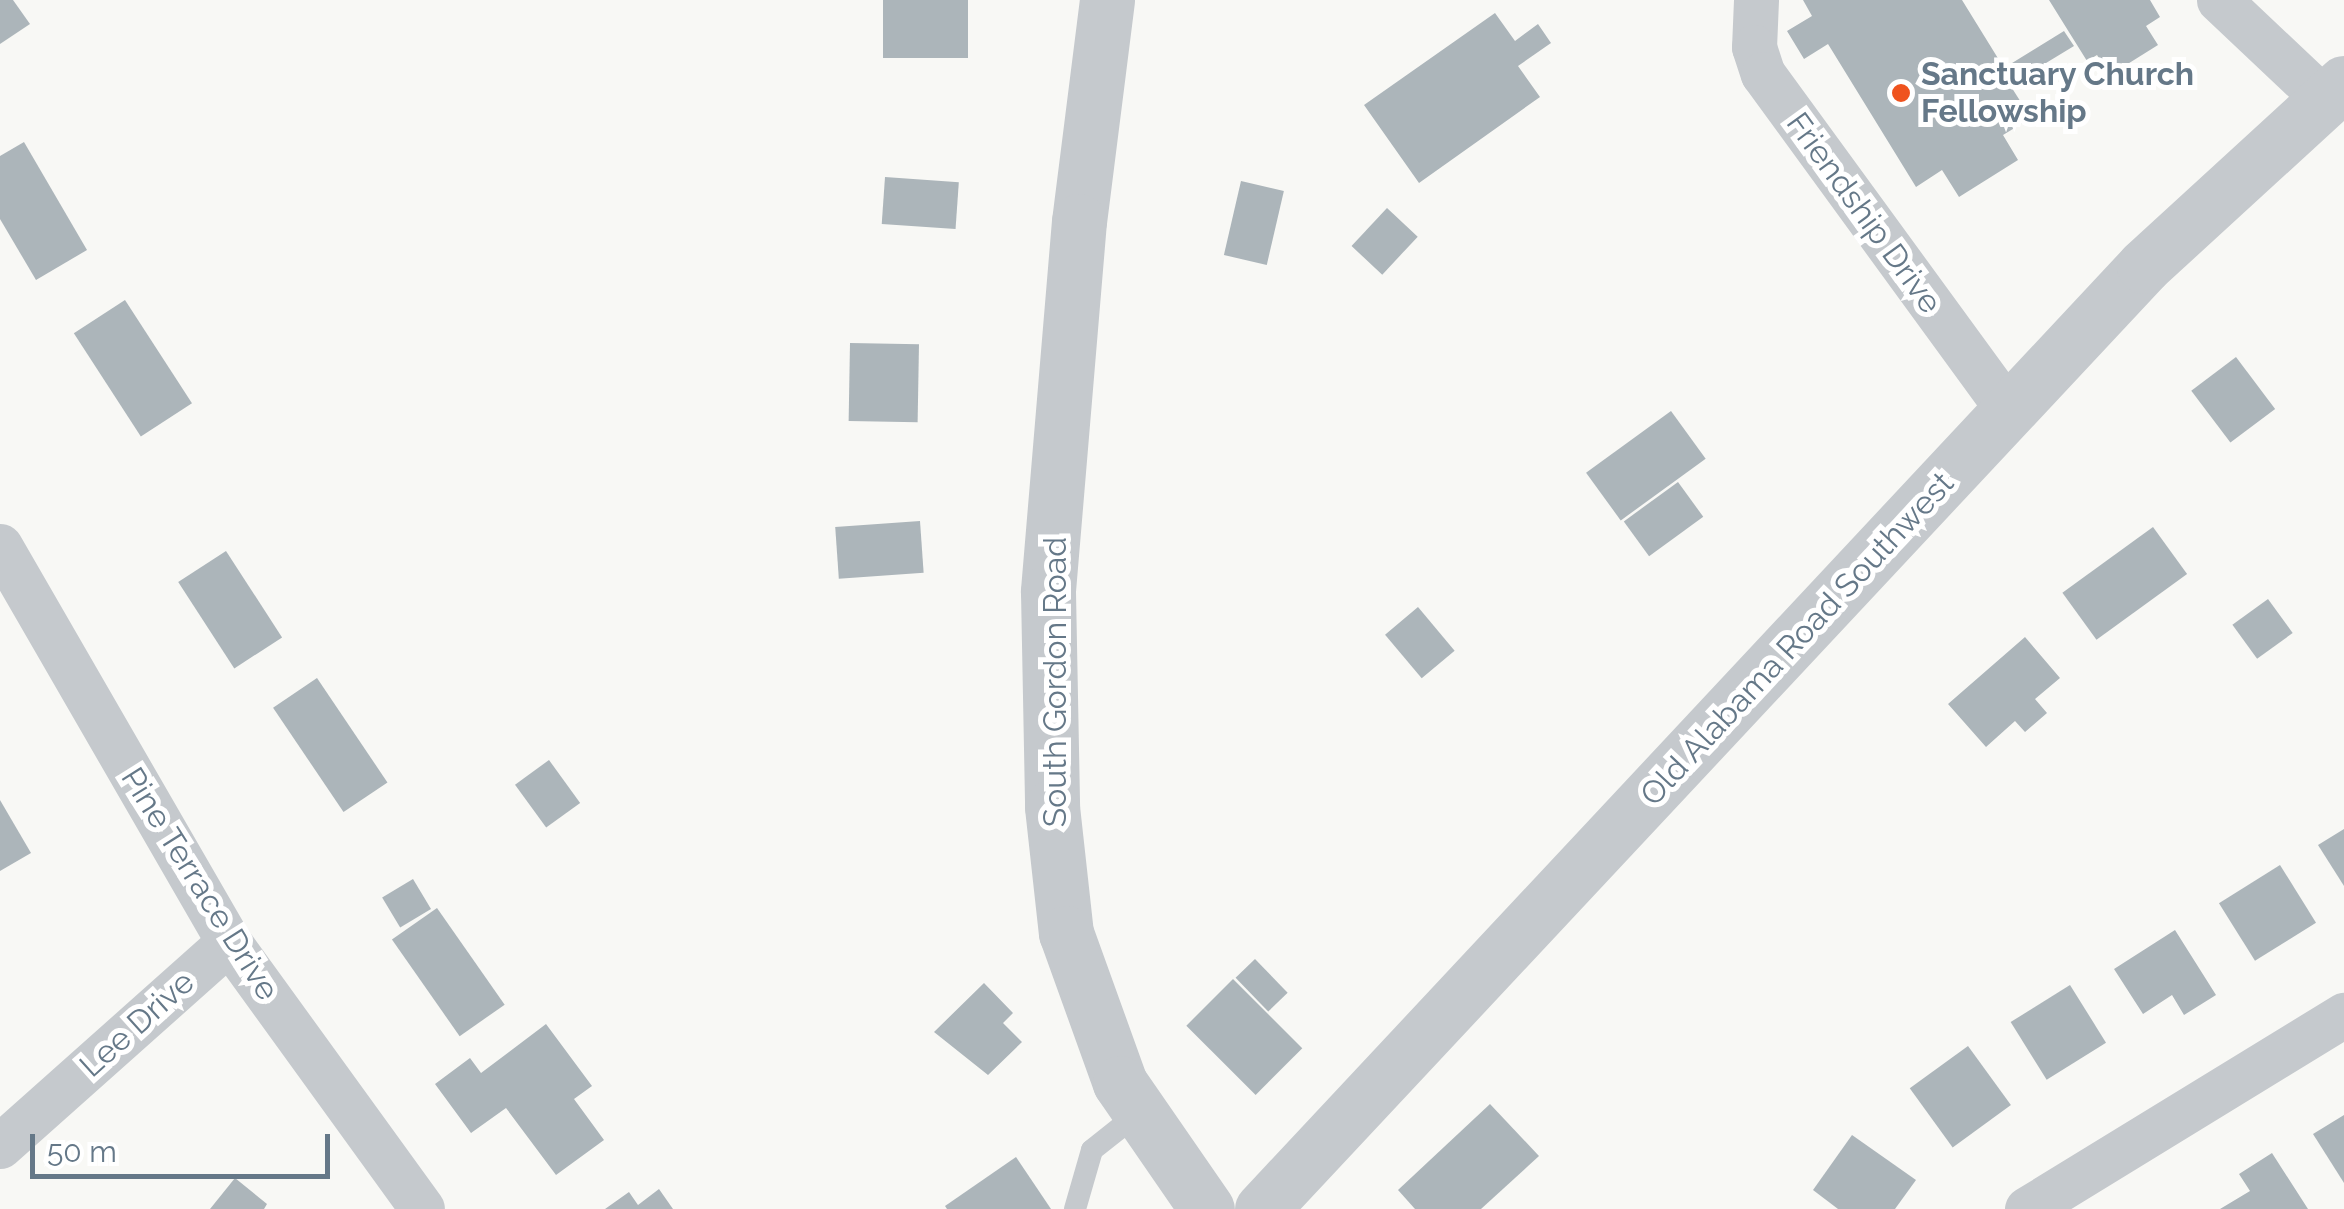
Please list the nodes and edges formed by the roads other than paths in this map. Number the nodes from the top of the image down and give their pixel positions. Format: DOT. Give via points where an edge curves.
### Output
graph roads {
  1 [pos="1106,0"];
  2 [pos="1756,0"];
  3 [pos="2219,0"];
  4 [pos="2334,91"];
  5 [pos="2010,414"];
  6 [pos="0,546"];
  7 [pos="229,942"];
  8 [pos="2344,1014"];
  9 [pos="1140,1112"];
  10 [pos="0,1146"];
  11 [pos="422,1209"];
  12 [pos="1076,1209"];
  13 [pos="1207,1209"];
  14 [pos="1262,1209"];
  15 [pos="2027,1209"];
  1 -- 9 [label="street, South Gordon Road" via="1078,221 1048,592 1052,808 1066,933 1120,1082"];
  2 -- 5 [label="street, Friendship Drive" via="1754,47 1763,74"];
  3 -- 4 [label="street"];
  4 -- 5 [label="street, Old Alabama Road Southwest" via="2192,216"];
  5 -- 14 [label="street, Old Alabama Road Southwest"];
  6 -- 7 [label="street, Pine Terrace Drive"];
  7 -- 10 [label="street, Lee Drive"];
  7 -- 11 [label="street, Pine Terrace Drive"];
  8 -- 15 [label="street"];
  9 -- 12 [label="lane" via="1092,1150"];
  9 -- 13 [label="street, South Gordon Road"];
}
